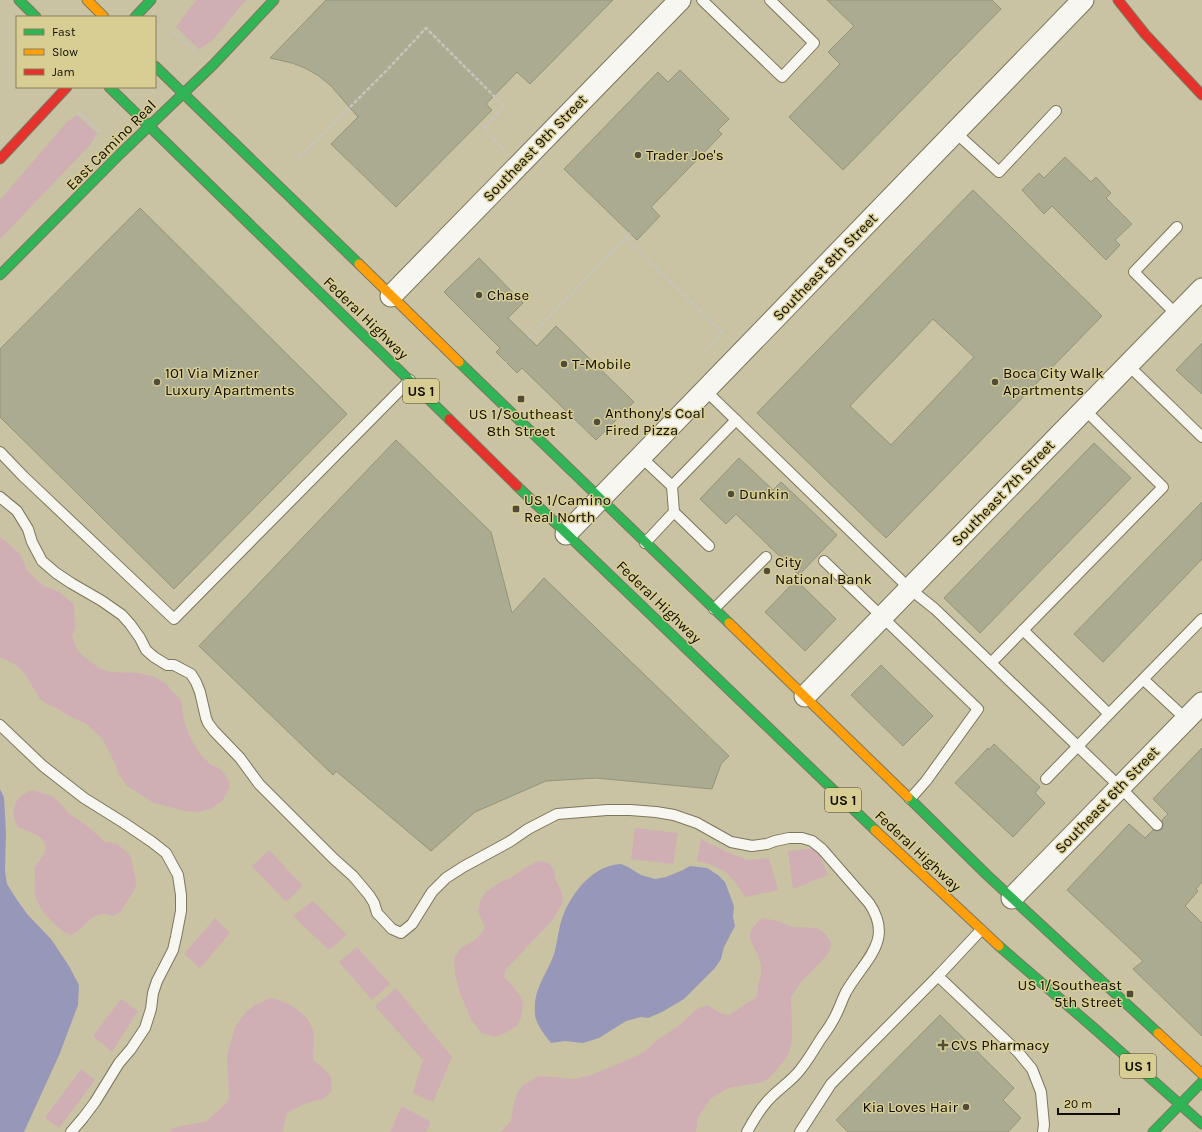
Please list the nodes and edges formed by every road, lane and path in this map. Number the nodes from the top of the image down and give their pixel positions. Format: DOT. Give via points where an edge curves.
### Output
graph roads {
  1 [pos="19,0"];
  2 [pos="87,0"];
  3 [pos="151,0"];
  4 [pos="274,0"];
  5 [pos="680,0"];
  6 [pos="702,0"];
  7 [pos="770,0"];
  8 [pos="1083,0"];
  9 [pos="1118,0"];
  10 [pos="35,16"];
  11 [pos="103,16"];
  12 [pos="136,16"];
  13 [pos="173,31"];
  14 [pos="195,52"];
  15 [pos="156,67"];
  16 [pos="66,88"];
  17 [pos="110,88"];
  18 [pos="184,93"];
  19 [pos="1202,95"];
  20 [pos="1056,111"];
  21 [pos="79,113"];
  22 [pos="149,126"];
  23 [pos="100,132"];
  24 [pos="955,132"];
  25 [pos="299,158"];
  26 [pos="0,159"];
  27 [pos="518,165"];
  28 [pos="1177,227"];
  29 [pos="630,234"];
  30 [pos="626,238"];
  31 [pos="0,275"];
  32 [pos="1202,290"];
  33 [pos="391,296"];
  34 [pos="1177,315"];
  35 [pos="529,338"];
  36 [pos="706,350"];
  37 [pos="506,362"];
  38 [pos="1128,365"];
  39 [pos="502,367"];
  40 [pos="410,380"];
  41 [pos="705,390"];
  42 [pos="1085,410"];
  43 [pos="736,420"];
  44 [pos="1202,437"];
  45 [pos="0,452"];
  46 [pos="641,457"];
  47 [pos="672,486"];
  48 [pos="0,497"];
  49 [pos="600,499"];
  50 [pos="674,512"];
  51 [pos="566,534"];
  52 [pos="645,542"];
  53 [pos="709,546"];
  54 [pos="766,556"];
  55 [pos="824,561"];
  56 [pos="910,589"];
  57 [pos="714,609"];
  58 [pos="882,617"];
  59 [pos="1202,619"];
  60 [pos="1023,630"];
  61 [pos="991,663"];
  62 [pos="1144,680"];
  63 [pos="805,696"];
  64 [pos="1202,703"];
  65 [pos="1109,714"];
  66 [pos="1186,719"];
  67 [pos="0,725"];
  68 [pos="1078,746"];
  69 [pos="1046,779"];
  70 [pos="1120,787"];
  71 [pos="910,799"];
  72 [pos="1157,825"];
  73 [pos="1012,898"];
  74 [pos="982,930"];
  75 [pos="938,976"];
  76 [pos="1202,1074"];
  77 [pos="1202,1082"];
  78 [pos="1180,1104"];
  79 [pos="1202,1124"];
  80 [pos="71,1132"];
  81 [pos="747,1132"];
  82 [pos="800,1132"];
  83 [pos="1043,1132"];
  84 [pos="1153,1132"];
  1 -- 10 [label="main road"];
  2 -- 11 [label="main road"];
  3 -- 12 [label="main road"];
  4 -- 18 [label="main road, East Camino Real"];
  5 -- 27 [label="street, Southeast 9th Street"];
  6 -- 7 [label="lane" via="782,77 814,43"];
  8 -- 24 [label="street, Southeast 8th Street"];
  9 -- 19 [label="main road" via="1145,34"];
  13 -- 14 [label="path"];
  15 -- 18 [label="main road, Federal Highway / US 1"];
  16 -- 26 [label="main road"];
  17 -- 22 [label="main road, Federal Highway / US 1"];
  18 -- 22 [label="main road, East Camino Real"];
  18 -- 33 [label="main road, Federal Highway / US 1"];
  20 -- 24 [label="lane" via="999,172"];
  21 -- 23 [label="path"];
  22 -- 31 [label="main road, East Camino Real"];
  22 -- 40 [label="main road, Federal Highway / US 1"];
  24 -- 41 [label="street, Southeast 8th Street"];
  25 -- 27 [label="path" via="426,28 504,106 484,128"];
  27 -- 33 [label="street, Southeast 9th Street"];
  28 -- 34 [label="lane" via="1134,272"];
  29 -- 30 [label="path"];
  30 -- 35 [label="path"];
  30 -- 36 [label="path" via="722,333"];
  32 -- 34 [label="street, Southeast 7th Street"];
  33 -- 49 [label="main road, Federal Highway / US 1"];
  34 -- 38 [label="street, Southeast 7th Street"];
  37 -- 39 [label="path"];
  38 -- 42 [label="street, Southeast 7th Street"];
  38 -- 44 [label="lane"];
  40 -- 45 [label="lane" via="174,619"];
  40 -- 51 [label="main road, Federal Highway / US 1"];
  41 -- 43 [label="lane"];
  41 -- 46 [label="street, Southeast 8th Street"];
  42 -- 56 [label="street, Southeast 7th Street"];
  42 -- 60 [label="lane" via="1163,487"];
  43 -- 47 [label="lane"];
  43 -- 56 [label="lane"];
  46 -- 47 [label="lane"];
  46 -- 49 [label="street, Southeast 8th Street"];
  47 -- 50 [label="lane"];
  48 -- 81 [label="lane" via="17,511 42,561 66,580 122,615 146,650 154,657 191,674 200,692 206,718 214,731 240,758 259,784 353,876 392,929 401,933 412,924 432,892 446,878 557,814 607,810 656,812 697,824 731,842 752,846 775,840 802,838 812,841 822,849 875,912 879,923 877,945 846,992 832,1022 811,1056 799,1072 765,1104"];
  49 -- 51 [label="street, Southeast 8th Street"];
  49 -- 52 [label="main road, Federal Highway / US 1"];
  50 -- 52 [label="lane"];
  50 -- 53 [label="lane"];
  51 -- 74 [label="main road, Federal Highway / US 1"];
  52 -- 57 [label="main road, Federal Highway / US 1"];
  54 -- 57 [label="lane"];
  55 -- 58 [label="lane"];
  56 -- 58 [label="street, Southeast 7th Street"];
  56 -- 61 [label="lane" via="935,609"];
  57 -- 63 [label="main road, Federal Highway / US 1"];
  58 -- 63 [label="street, Southeast 7th Street"];
  58 -- 71 [label="lane" via="978,709"];
  59 -- 62 [label="lane"];
  60 -- 61 [label="lane"];
  60 -- 65 [label="lane"];
  61 -- 68 [label="lane"];
  62 -- 65 [label="lane"];
  62 -- 66 [label="lane"];
  63 -- 71 [label="main road, Federal Highway / US 1"];
  64 -- 66 [label="street, Southeast 6th Street"];
  65 -- 68 [label="lane"];
  66 -- 70 [label="street, Southeast 6th Street"];
  67 -- 80 [label="lane" via="43,766 84,798 152,842 166,854 178,874 181,911 176,937 173,950 153,992 145,1028 95,1102"];
  68 -- 69 [label="lane"];
  68 -- 70 [label="lane"];
  70 -- 72 [label="lane"];
  70 -- 73 [label="street, Southeast 6th Street"];
  71 -- 73 [label="main road, Federal Highway / US 1"];
  73 -- 76 [label="main road, Federal Highway / US 1"];
  74 -- 75 [label="lane"];
  74 -- 78 [label="main road, Federal Highway / US 1"];
  75 -- 82 [label="lane" via="830,1084"];
  75 -- 83 [label="lane" via="1018,1052 1032,1069 1041,1092"];
  77 -- 78 [label="main road"];
  78 -- 79 [label="main road, Federal Highway / US 1"];
  78 -- 84 [label="main road"];
}
